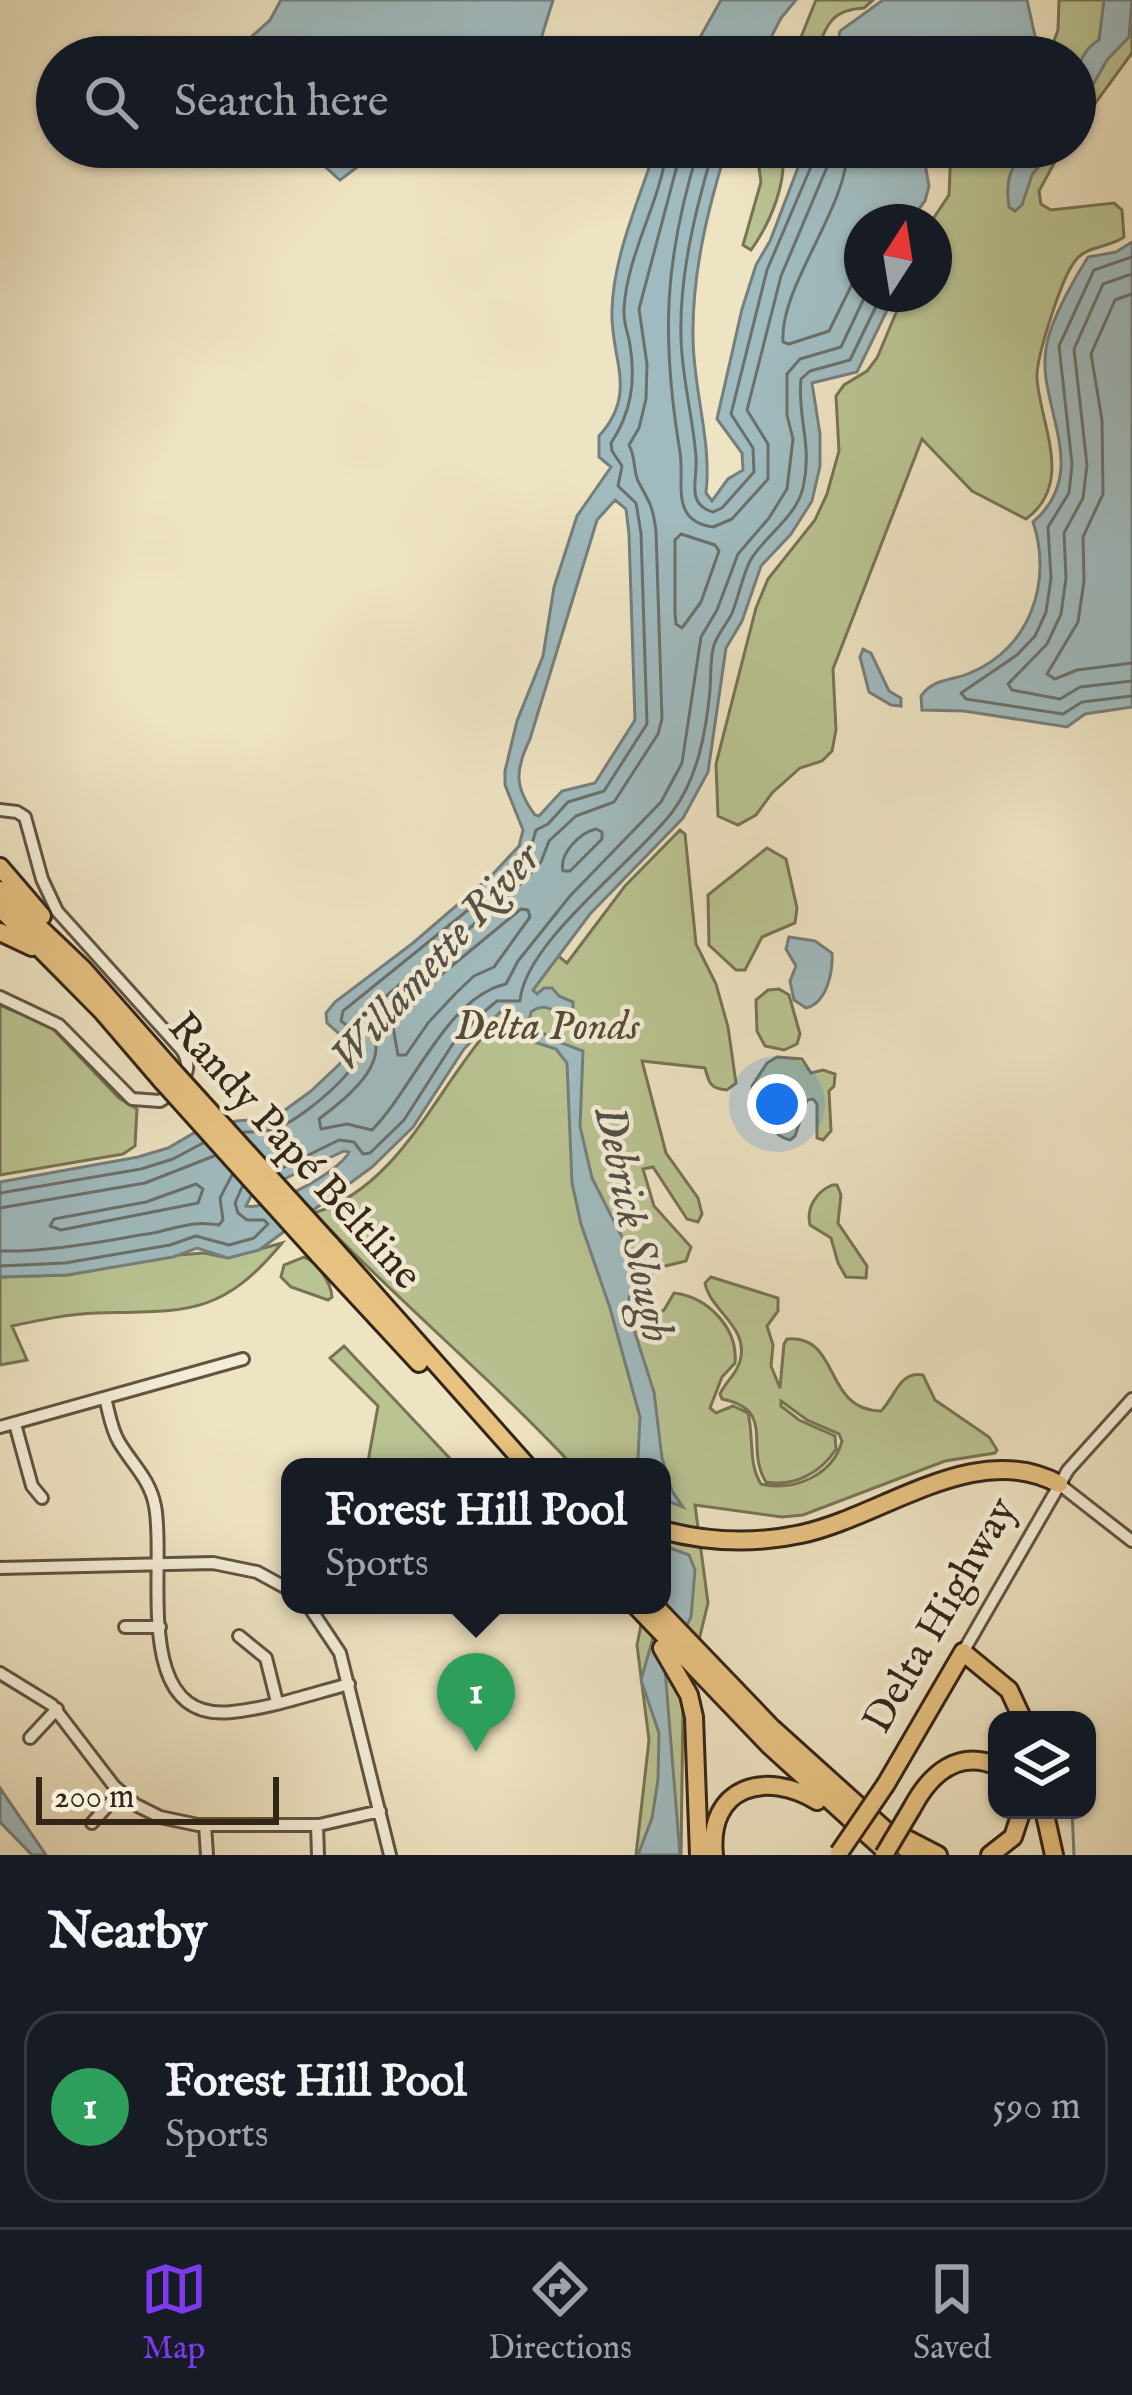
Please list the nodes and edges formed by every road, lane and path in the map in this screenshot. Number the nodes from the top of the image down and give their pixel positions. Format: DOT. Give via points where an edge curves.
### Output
graph roads {
  1 [pos="0,811"];
  2 [pos="0,867"];
  3 [pos="0,890"];
  4 [pos="0,908"];
  5 [pos="0,932"];
  6 [pos="83,969"];
  7 [pos="0,998"];
  8 [pos="134,1048"];
  9 [pos="168,1077"];
  10 [pos="324,1249"];
  11 [pos="379,1301"];
  12 [pos="243,1359"];
  13 [pos="105,1398"];
  14 [pos="1132,1399"];
  15 [pos="15,1424"];
  16 [pos="0,1427"];
  17 [pos="506,1458"];
  18 [pos="520,1458"];
  19 [pos="536,1458"];
  20 [pos="1059,1484"];
  21 [pos="42,1498"];
  22 [pos="671,1532"];
  23 [pos="1132,1541"];
  24 [pos="158,1563"];
  25 [pos="0,1568"];
  26 [pos="281,1585"];
  27 [pos="314,1614"];
  28 [pos="652,1616"];
  29 [pos="160,1627"];
  30 [pos="125,1628"];
  31 [pos="238,1636"];
  32 [pos="962,1652"];
  33 [pos="689,1653"];
  34 [pos="0,1673"];
  35 [pos="349,1684"];
  36 [pos="277,1702"];
  37 [pos="57,1709"];
  38 [pos="1019,1711"];
  39 [pos="30,1738"];
  40 [pos="988,1764"];
  41 [pos="120,1792"];
  42 [pos="845,1797"];
  43 [pos="380,1811"];
  44 [pos="846,1818"];
  45 [pos="1019,1819"];
  46 [pos="1046,1819"];
  47 [pos="92,1823"];
  48 [pos="206,1825"];
  49 [pos="316,1826"];
  50 [pos="1054,1854"];
  51 [pos="207,1855"];
  52 [pos="318,1855"];
  53 [pos="390,1855"];
  54 [pos="699,1855"];
  55 [pos="714,1855"];
  56 [pos="840,1855"];
  57 [pos="887,1855"];
  58 [pos="913,1855"];
  59 [pos="938,1855"];
  60 [pos="990,1855"];
  1 -- 7 [label="street" via="25,817 57,910 182,1050 186,1076 160,1101 132,1099 59,1024"];
  2 -- 6 [label="highway"];
  3 -- 6 [label="highway, Randy Papé Beltline"];
  4 -- 8 [label="highway, Randy Papé Beltline"];
  5 -- 8 [label="highway" via="40,954"];
  6 -- 9 [label="highway, Randy Papé Beltline"];
  8 -- 9 [label="highway, Randy Papé Beltline"];
  9 -- 10 [label="highway, Randy Papé Beltline, bridge"];
  10 -- 11 [label="highway, Randy Papé Beltline"];
  10 -- 17 [label="highway, Randy Papé Beltline"];
  11 -- 18 [label="highway, Randy Papé Beltline"];
  11 -- 19 [label="highway"];
  12 -- 13 [label="street"];
  13 -- 15 [label="street"];
  13 -- 24 [label="street" via="118,1440 152,1491"];
  14 -- 20 [label="street, Delta Highway"];
  15 -- 16 [label="street"];
  15 -- 21 [label="street"];
  20 -- 22 [label="highway" via="1033,1473 981,1472 802,1534 752,1540"];
  20 -- 23 [label="street"];
  20 -- 32 [label="street, Delta Highway"];
  24 -- 25 [label="street"];
  24 -- 26 [label="street" via="234,1565"];
  24 -- 29 [label="street"];
  27 -- 35 [label="street"];
  28 -- 33 [label="highway"];
  28 -- 54 [label="highway" via="695,1725"];
  29 -- 30 [label="street"];
  29 -- 36 [label="street" via="164,1670 190,1702 222,1712"];
  31 -- 36 [label="street" via="266,1658"];
  32 -- 38 [label="highway" via="1010,1690"];
  32 -- 56 [label="highway, Delta Highway, bridge"];
  33 -- 42 [label="highway"];
  33 -- 44 [label="highway"];
  34 -- 37 [label="street"];
  35 -- 36 [label="street"];
  35 -- 43 [label="street"];
  37 -- 39 [label="street"];
  37 -- 41 [label="street"];
  40 -- 57 [label="highway, bridge" via="948,1766 926,1785"];
  41 -- 47 [label="street"];
  41 -- 48 [label="street" via="160,1817"];
  42 -- 58 [label="highway"];
  42 -- 59 [label="highway"];
  43 -- 49 [label="street"];
  43 -- 53 [label="street"];
  44 -- 55 [label="highway" via="790,1787 756,1786 720,1812"];
  44 -- 57 [label="highway"];
  45 -- 60 [label="highway" via="1013,1837"];
  46 -- 50 [label="highway"];
  48 -- 49 [label="street"];
  48 -- 51 [label="street"];
  49 -- 52 [label="street"];
}
